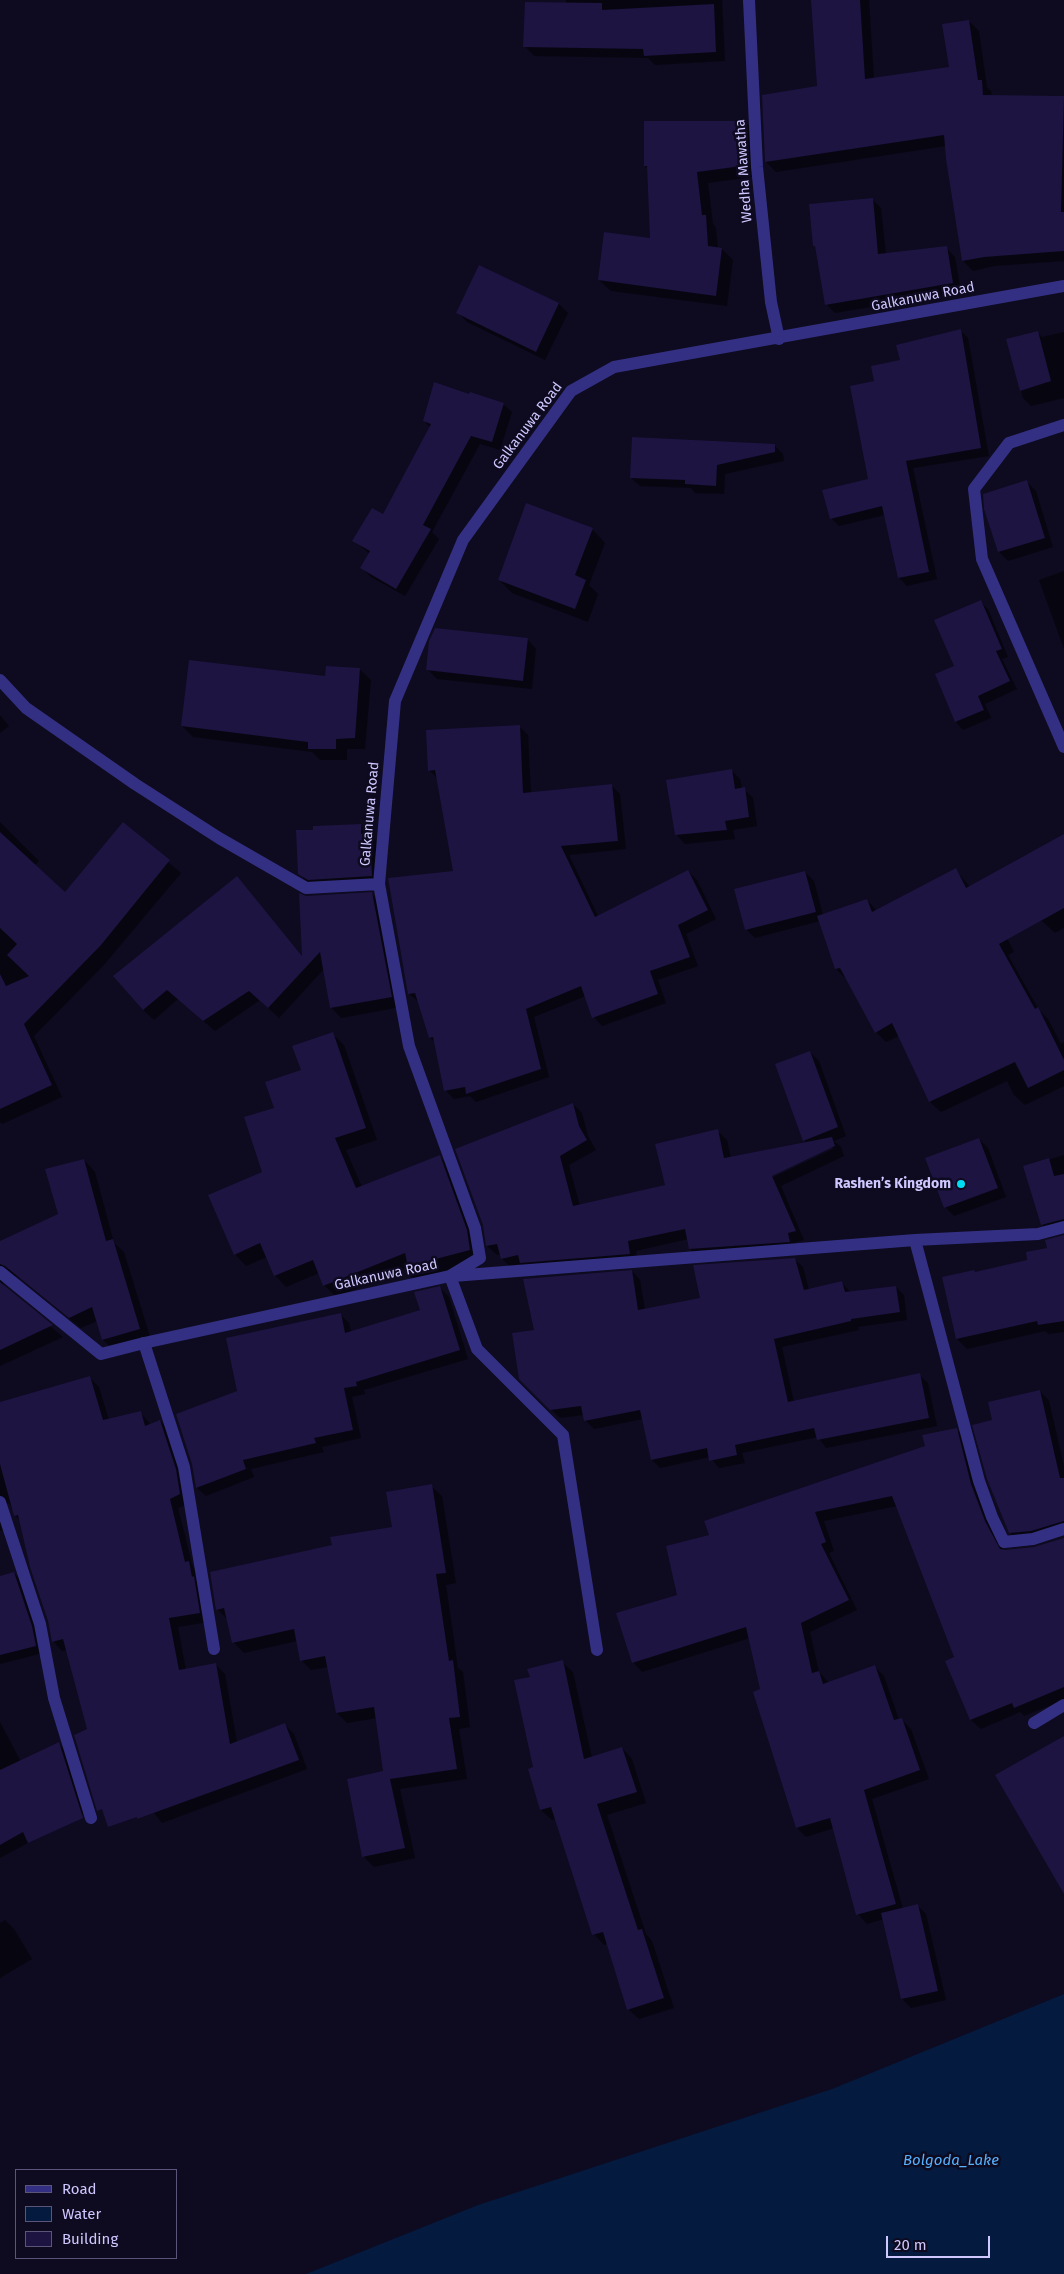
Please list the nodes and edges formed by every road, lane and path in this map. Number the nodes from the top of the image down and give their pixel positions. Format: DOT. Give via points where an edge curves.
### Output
graph roads {
  1 [pos="749,0"];
  2 [pos="1064,286"];
  3 [pos="779,339"];
  4 [pos="1064,424"];
  5 [pos="0,680"];
  6 [pos="1064,747"];
  7 [pos="379,884"];
  8 [pos="1064,1227"];
  9 [pos="915,1240"];
  10 [pos="0,1272"];
  11 [pos="450,1276"];
  12 [pos="144,1343"];
  13 [pos="0,1502"];
  14 [pos="1064,1529"];
  15 [pos="214,1649"];
  16 [pos="597,1650"];
  17 [pos="1064,1705"];
  18 [pos="1034,1723"];
  19 [pos="92,1818"];
  1 -- 3 [label="street, Wedha Mawatha" via="757,167 771,302"];
  2 -- 3 [label="street, Galkanuwa Road"];
  3 -- 7 [label="street, Galkanuwa Road" via="614,367 570,391 463,540 395,701"];
  4 -- 6 [label="street" via="1009,443 974,488 982,559"];
  5 -- 7 [label="street" via="26,708 134,784 306,888"];
  7 -- 11 [label="street, Galkanuwa Road" via="408,1046 475,1228 480,1258"];
  8 -- 9 [label="street" via="1038,1234"];
  9 -- 11 [label="street"];
  9 -- 14 [label="street" via="979,1481 1004,1542 1033,1539"];
  10 -- 12 [label="street, Galkanuwa Road" via="101,1354"];
  11 -- 12 [label="street, Galkanuwa Road"];
  11 -- 16 [label="street" via="477,1349 563,1435"];
  12 -- 15 [label="street" via="184,1467"];
  13 -- 19 [label="street" via="40,1624 54,1698"];
  17 -- 18 [label="street"];
}
